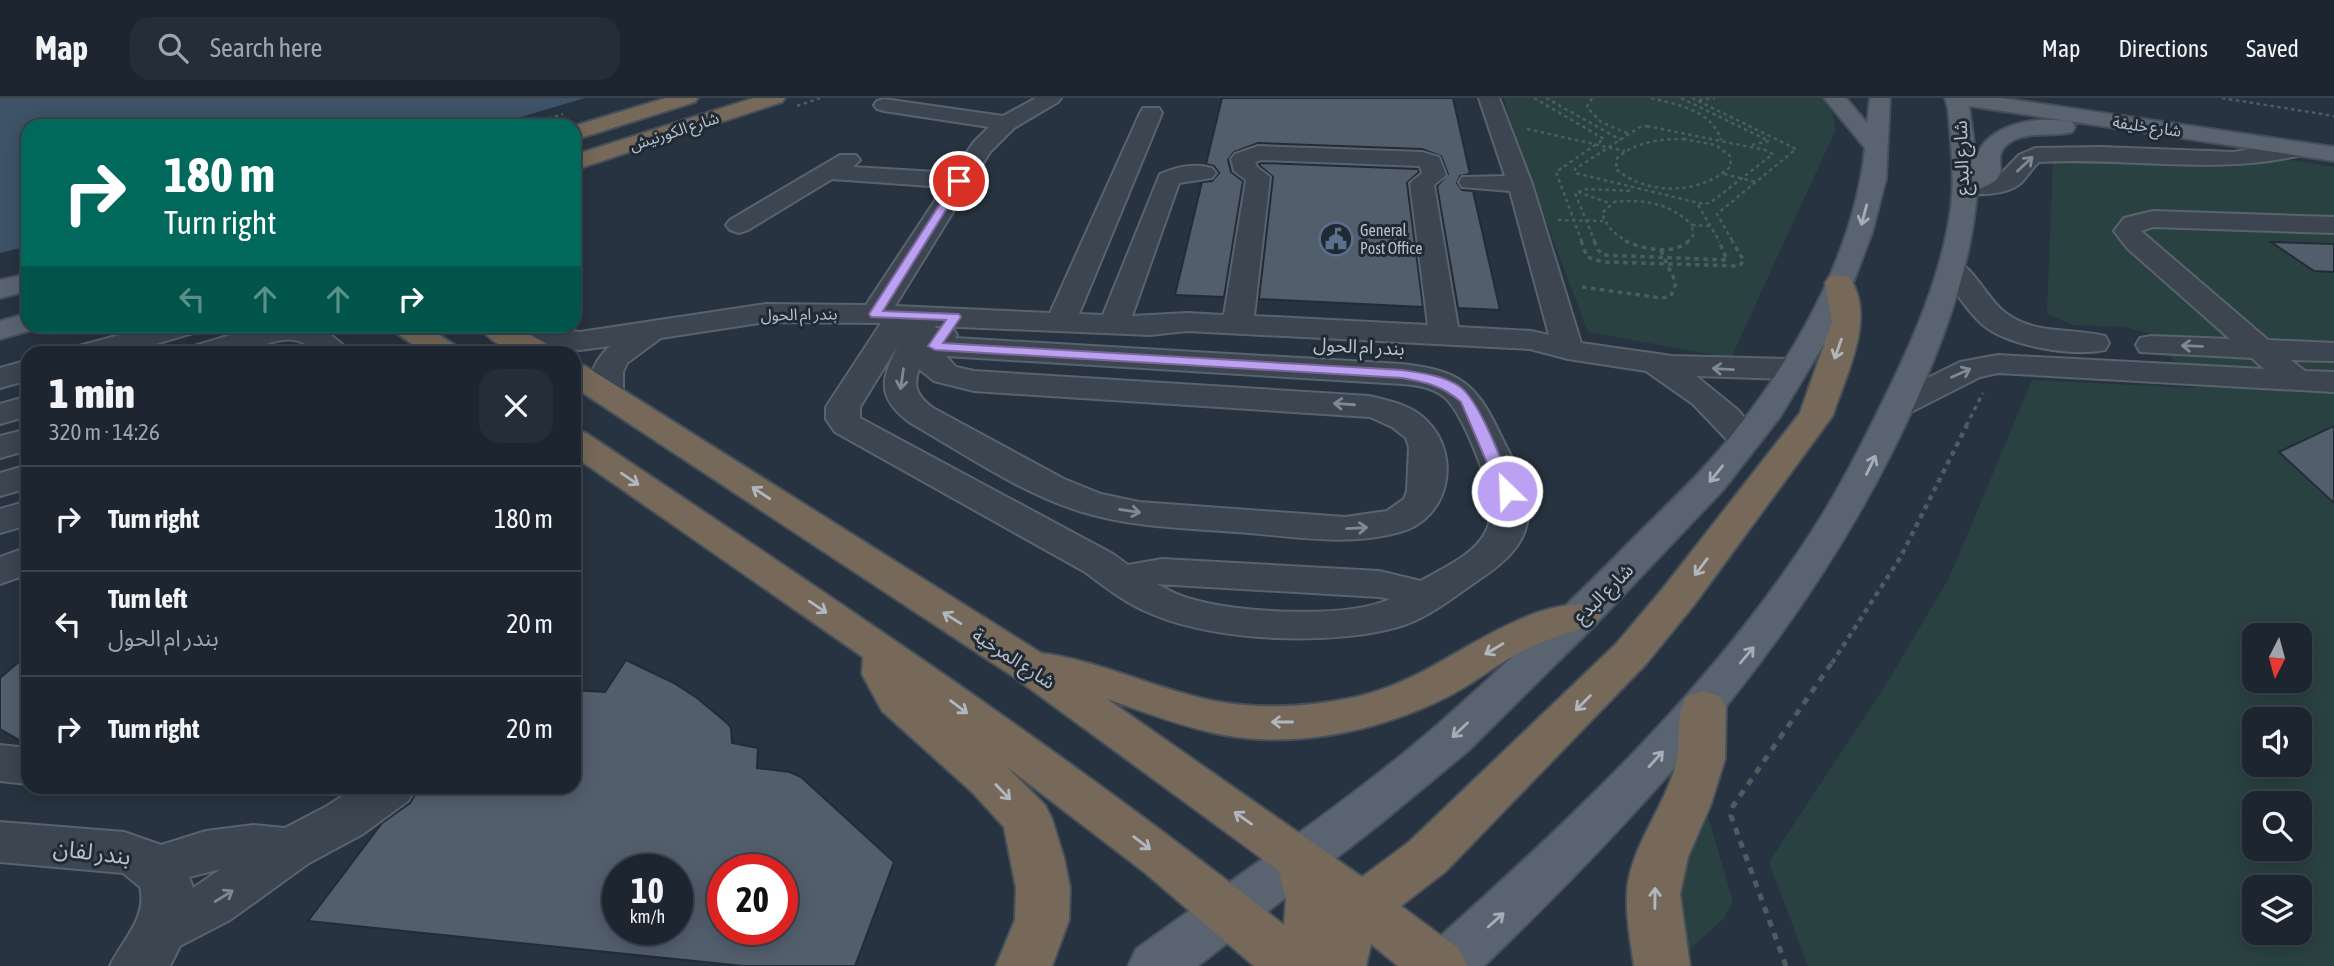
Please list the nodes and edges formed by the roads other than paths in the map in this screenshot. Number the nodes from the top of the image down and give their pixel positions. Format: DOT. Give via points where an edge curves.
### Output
graph roads {
  1 [pos="688,98"];
  2 [pos="723,98"];
  3 [pos="775,98"];
  4 [pos="968,98"];
  5 [pos="1051,98"];
  6 [pos="1489,98"];
  7 [pos="1834,98"];
  8 [pos="1880,98"];
  9 [pos="1957,98"];
  10 [pos="2071,98"];
  11 [pos="884,105"];
  12 [pos="934,112"];
  13 [pos="1151,113"];
  14 [pos="1006,123"];
  15 [pos="581,131"];
  16 [pos="2334,136"];
  17 [pos="2247,141"];
  18 [pos="581,143"];
  19 [pos="1878,148"];
  20 [pos="2298,149"];
  21 [pos="2334,154"];
  22 [pos="850,159"];
  23 [pos="581,161"];
  24 [pos="827,172"];
  25 [pos="1204,173"];
  26 [pos="959,181"];
  27 [pos="1471,182"];
  28 [pos="1520,184"];
  29 [pos="1965,186"];
  30 [pos="739,225"];
  31 [pos="2334,225"];
  32 [pos="1953,268"];
  33 [pos="1839,283"];
  34 [pos="21,284"];
  35 [pos="0,289"];
  36 [pos="21,304"];
  37 [pos="0,309"];
  38 [pos="1061,321"];
  39 [pos="918,322"];
  40 [pos="21,324"];
  41 [pos="1114,324"];
  42 [pos="1238,324"];
  43 [pos="1150,326"];
  44 [pos="0,330"];
  45 [pos="660,330"];
  46 [pos="160,333"];
  47 [pos="416,333"];
  48 [pos="507,333"];
  49 [pos="530,333"];
  50 [pos="1444,335"];
  51 [pos="281,336"];
  52 [pos="2058,341"];
  53 [pos="2123,344"];
  54 [pos="114,346"];
  55 [pos="237,346"];
  56 [pos="322,346"];
  57 [pos="435,346"];
  58 [pos="528,346"];
  59 [pos="2258,348"];
  60 [pos="1569,349"];
  61 [pos="2334,352"];
  62 [pos="1655,364"];
  63 [pos="2080,367"];
  64 [pos="1791,369"];
  65 [pos="2148,370"];
  66 [pos="21,372"];
  67 [pos="581,377"];
  68 [pos="0,378"];
  69 [pos="2296,380"];
  70 [pos="974,381"];
  71 [pos="2334,382"];
  72 [pos="607,392"];
  73 [pos="1901,404"];
  74 [pos="21,408"];
  75 [pos="914,410"];
  76 [pos="0,414"];
  77 [pos="1745,439"];
  78 [pos="21,441"];
  79 [pos="581,445"];
  80 [pos="0,447"];
  81 [pos="21,478"];
  82 [pos="0,485"];
  83 [pos="1075,498"];
  84 [pos="21,514"];
  85 [pos="0,522"];
  86 [pos="21,562"];
  87 [pos="1111,571"];
  88 [pos="0,572"];
  89 [pos="1580,616"];
  90 [pos="885,652"];
  91 [pos="1030,667"];
  92 [pos="1703,707"];
  93 [pos="0,763"];
  94 [pos="21,765"];
  95 [pos="382,794"];
  96 [pos="0,842"];
  97 [pos="291,849"];
  98 [pos="1299,858"];
  99 [pos="155,869"];
  100 [pos="1362,906"];
  101 [pos="1229,910"];
  102 [pos="151,947"];
  103 [pos="1024,966"];
  104 [pos="1156,966"];
  105 [pos="1294,966"];
  106 [pos="1338,966"];
  107 [pos="1439,966"];
  108 [pos="1446,966"];
  109 [pos="1662,966"];
  1 -- 15 [label="highway, شارع الكورنيش"];
  2 -- 18 [label="highway"];
  3 -- 23 [label="highway, شارع الكورنيش"];
  4 -- 12 [label="street"];
  5 -- 14 [label="street"];
  6 -- 28 [label="street"];
  7 -- 19 [label="main road"];
  8 -- 19 [label="main road, شارع البدع"];
  9 -- 17 [label="main road, شارع خليفة"];
  9 -- 29 [label="main road, شارع البدع"];
  10 -- 16 [label="main road, شارع خليفة"];
  11 -- 12 [label="street"];
  12 -- 14 [label="street"];
  13 -- 38 [label="street"];
  14 -- 26 [label="street" via="981,148"];
  17 -- 20 [label="main road, شارع خليفة"];
  17 -- 29 [label="main road" via="2086,127 2025,130 1998,140 1987,154 1987,176"];
  19 -- 33 [label="main road, شارع البدع, one-way" via="1859,233"];
  20 -- 21 [label="main road, شارع خليفة"];
  29 -- 20 [label="street, one-way" via="2010,180 2035,155 2241,159"];
  22 -- 24 [label="street"];
  24 -- 26 [label="street"];
  24 -- 30 [label="street"];
  25 -- 41 [label="street" via="1168,179"];
  26 -- 39 [label="street"];
  27 -- 28 [label="street"];
  28 -- 60 [label="street"];
  29 -- 32 [label="main road, شارع البدع"];
  31 -- 59 [label="street" via="2153,219 2128,226 2130,236"];
  32 -- 52 [label="street" via="1992,318"];
  32 -- 73 [label="main road, شارع البدع"];
  33 -- 64 [label="main road, شارع البدع" via="1815,334"];
  33 -- 100 [label="highway, one-way" via="1847,322 1816,415 1679,596 1631,654 1427,857"];
  34 -- 35 [label="main road"];
  36 -- 37 [label="main road"];
  38 -- 39 [label="street, بندر ام الحول"];
  38 -- 41 [label="street, بندر ام الحول"];
  39 -- 45 [label="street, بندر ام الحول" via="766,313"];
  39 -- 70 [label="street" via="935,368"];
  39 -- 75 [label="street, one-way" via="900,376 901,394"];
  39 -- 87 [label="street" via="843,407 847,425"];
  39 -- 87 [label="street" via="1402,374 1446,384 1467,401 1507,491 1508,527 1496,550 1425,595 1379,584"];
  40 -- 44 [label="main road"];
  41 -- 43 [label="street, بندر ام الحول"];
  42 -- 43 [label="street, بندر ام الحول" via="1187,321"];
  42 -- 50 [label="street, بندر ام الحول"];
  42 -- 50 [label="street" via="1258,177 1246,171 1242,159 1258,153 1422,159 1431,162 1434,175 1422,183"];
  43 -- 60 [label="street, بندر ام الحول" via="1195,337 1532,356"];
  45 -- 49 [label="street, بندر ام الحول" via="580,341"];
  45 -- 72 [label="street, بندر ام الحول" via="615,358 606,371"];
  46 -- 54 [label="street"];
  47 -- 57 [label="highway"];
  48 -- 58 [label="highway"];
  50 -- 60 [label="street, بندر ام الحول" via="1531,340"];
  51 -- 55 [label="street"];
  51 -- 56 [label="street"];
  52 -- 53 [label="street"];
  52 -- 63 [label="street" via="2058,353"];
  59 -- 53 [label="street, one-way"];
  53 -- 65 [label="street" via="2158,361"];
  59 -- 61 [label="street"];
  59 -- 69 [label="street"];
  60 -- 62 [label="street, بندر ام الحول"];
  64 -- 62 [label="street, بندر ام الحول, one-way"];
  62 -- 77 [label="street, بندر ام الحول" via="1723,413"];
  63 -- 65 [label="street"];
  73 -- 63 [label="street, one-way" via="1983,365"];
  64 -- 77 [label="main road, شارع البدع"];
  65 -- 69 [label="street"];
  66 -- 68 [label="street"];
  67 -- 72 [label="highway, شارع المرخية"];
  69 -- 71 [label="street"];
  70 -- 75 [label="street" via="932,395"];
  83 -- 70 [label="street, one-way" via="1139,513 1345,529 1375,527 1401,519 1419,505 1426,488 1427,447 1419,432 1403,419 1361,405"];
  91 -- 72 [label="highway, شارع المرخية, one-way"];
  92 -- 73 [label="main road, شارع البدع, one-way" via="1810,569 1860,486"];
  74 -- 76 [label="street"];
  75 -- 83 [label="street"];
  77 -- 89 [label="main road, شارع البدع, one-way" via="1712,481"];
  78 -- 80 [label="street"];
  79 -- 90 [label="highway, one-way"];
  81 -- 82 [label="street"];
  83 -- 87 [label="street"];
  84 -- 85 [label="street"];
  86 -- 88 [label="street"];
  89 -- 91 [label="highway, one-way" via="1541,626 1501,644 1426,688 1343,716 1308,721 1212,716 1090,676"];
  89 -- 98 [label="main road, شارع البدع, one-way" via="1451,739"];
  90 -- 101 [label="highway, one-way"];
  90 -- 103 [label="highway, one-way" via="884,674 898,700 989,779 1027,819 1043,888 1042,920"];
  98 -- 91 [label="highway, شارع المرخية, one-way"];
  108 -- 92 [label="main road, شارع البدع, one-way" via="1605,815"];
  109 -- 92 [label="highway, one-way" via="1653,894 1662,858 1701,759"];
  93 -- 94 [label="street"];
  95 -- 97 [label="street"];
  96 -- 99 [label="street, بندر لفان" via="138,856"];
  97 -- 99 [label="street" via="253,845 206,851"];
  102 -- 97 [label="street, one-way"];
  98 -- 100 [label="highway, شارع المرخية"];
  98 -- 101 [label="main road, شارع البدع"];
  98 -- 105 [label="highway" via="1315,903 1307,943"];
  99 -- 102 [label="street, بندر لفان" via="165,883 170,906"];
  100 -- 106 [label="highway" via="1346,930"];
  100 -- 107 [label="highway, شارع المرخية"];
  101 -- 104 [label="main road, شارع البدع"];
  101 -- 105 [label="highway"];
}
